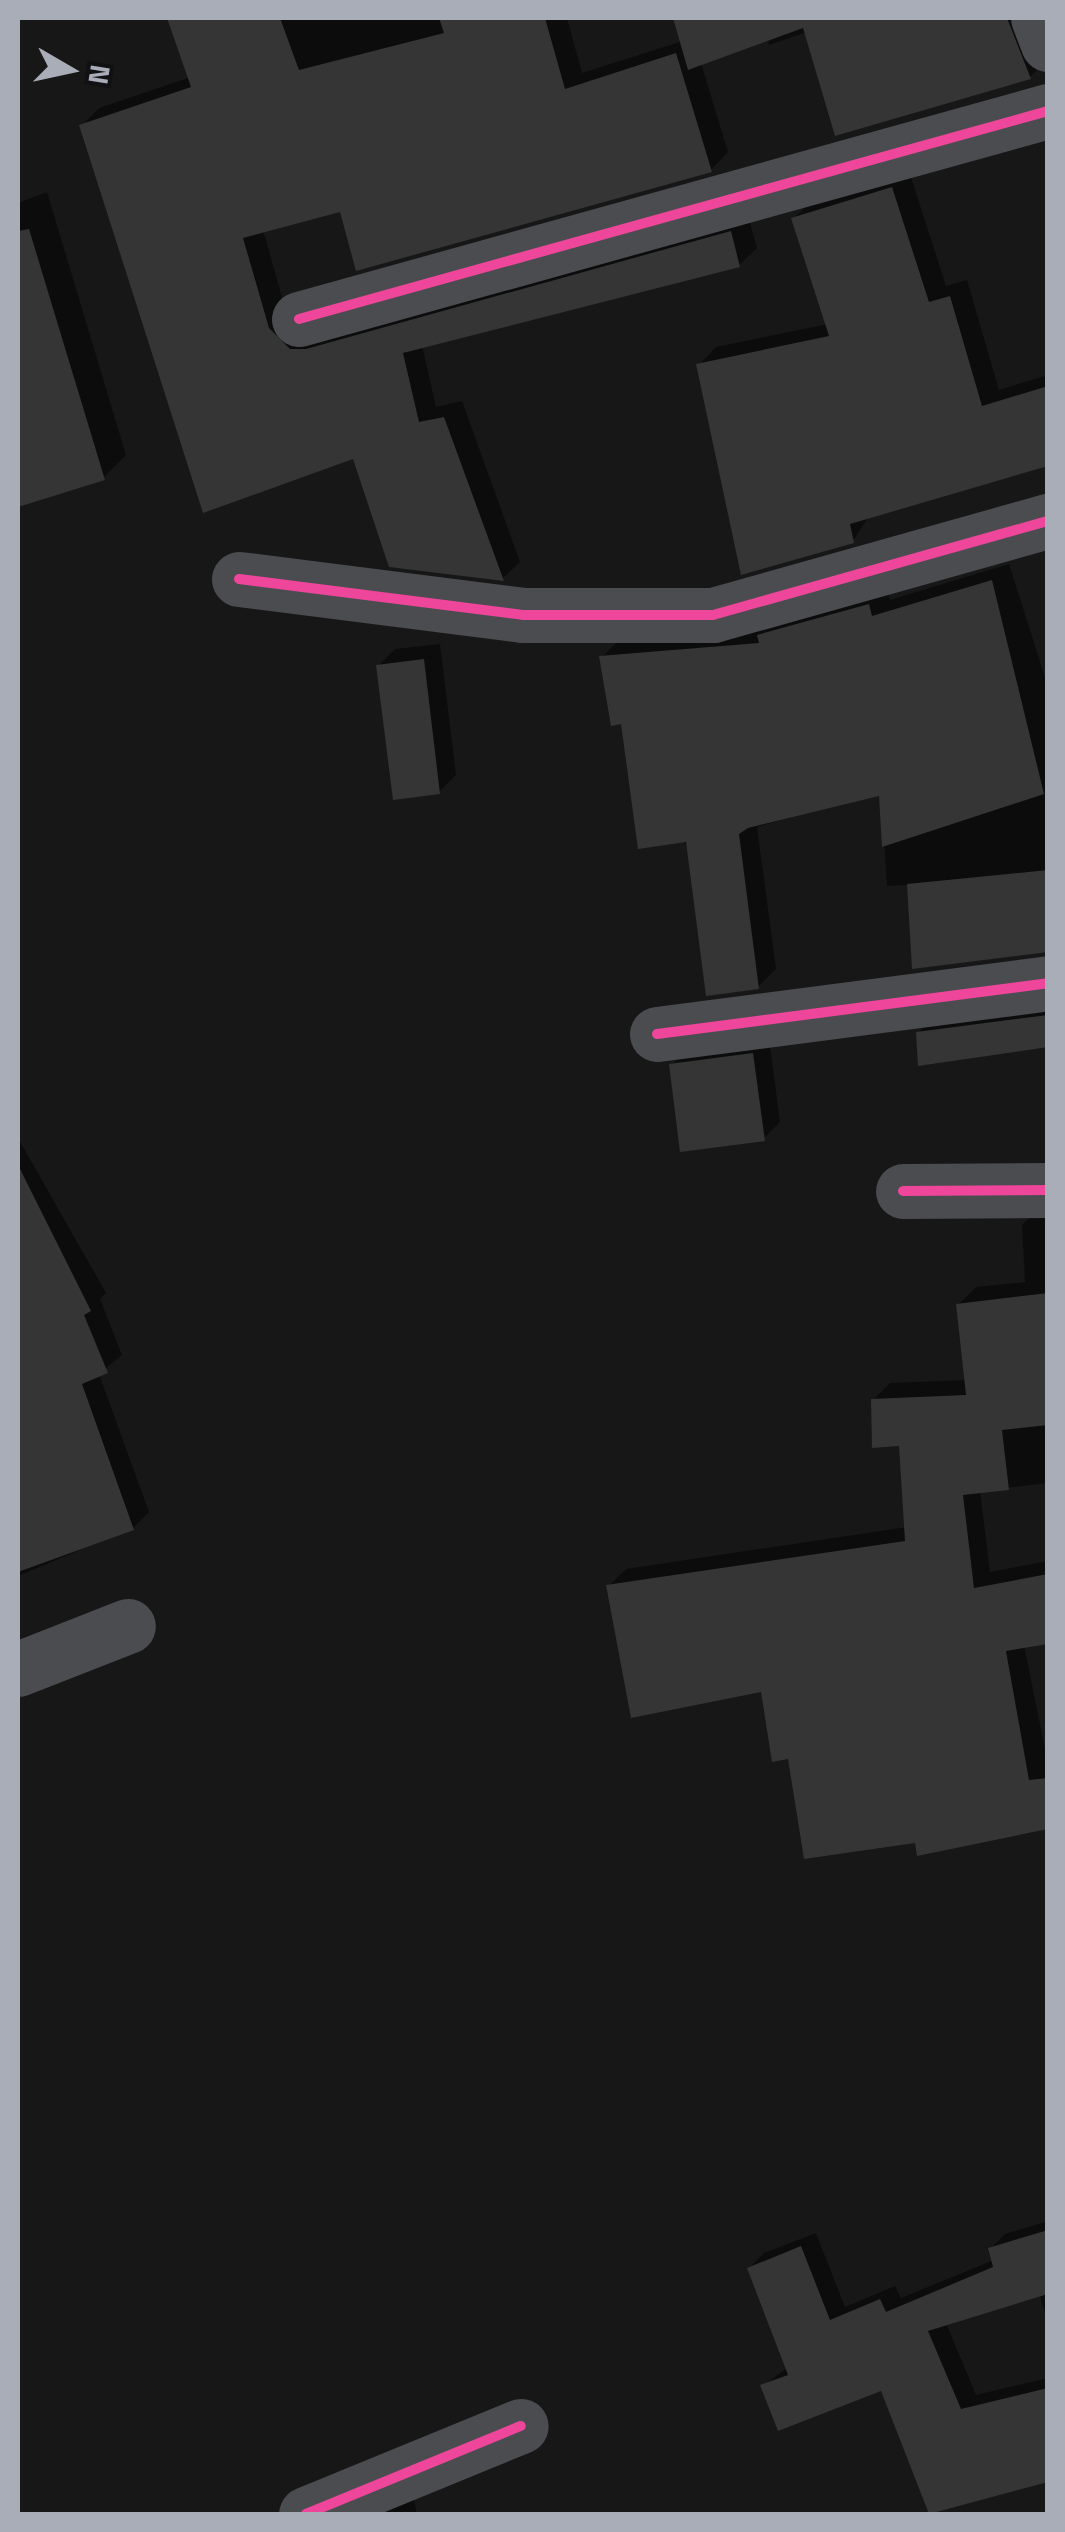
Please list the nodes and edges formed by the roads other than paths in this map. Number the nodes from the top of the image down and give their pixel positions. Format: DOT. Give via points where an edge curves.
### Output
graph roads {
  1 [pos="1038,18"];
  2 [pos="1048,44"];
  3 [pos="1048,111"];
  4 [pos="299,319"];
  5 [pos="1048,521"];
  6 [pos="239,579"];
  7 [pos="1048,983"];
  8 [pos="656,1034"];
  9 [pos="1048,1190"];
  10 [pos="903,1191"];
  11 [pos="128,1626"];
  12 [pos="18,1669"];
  13 [pos="520,2426"];
  14 [pos="306,2514"];
  1 -- 2 [label="street"];
  3 -- 4 [label="street"];
  5 -- 6 [label="street" via="714,615 523,616"];
  7 -- 8 [label="street"];
  9 -- 10 [label="street"];
  11 -- 12 [label="street"];
  13 -- 14 [label="street"];
}
